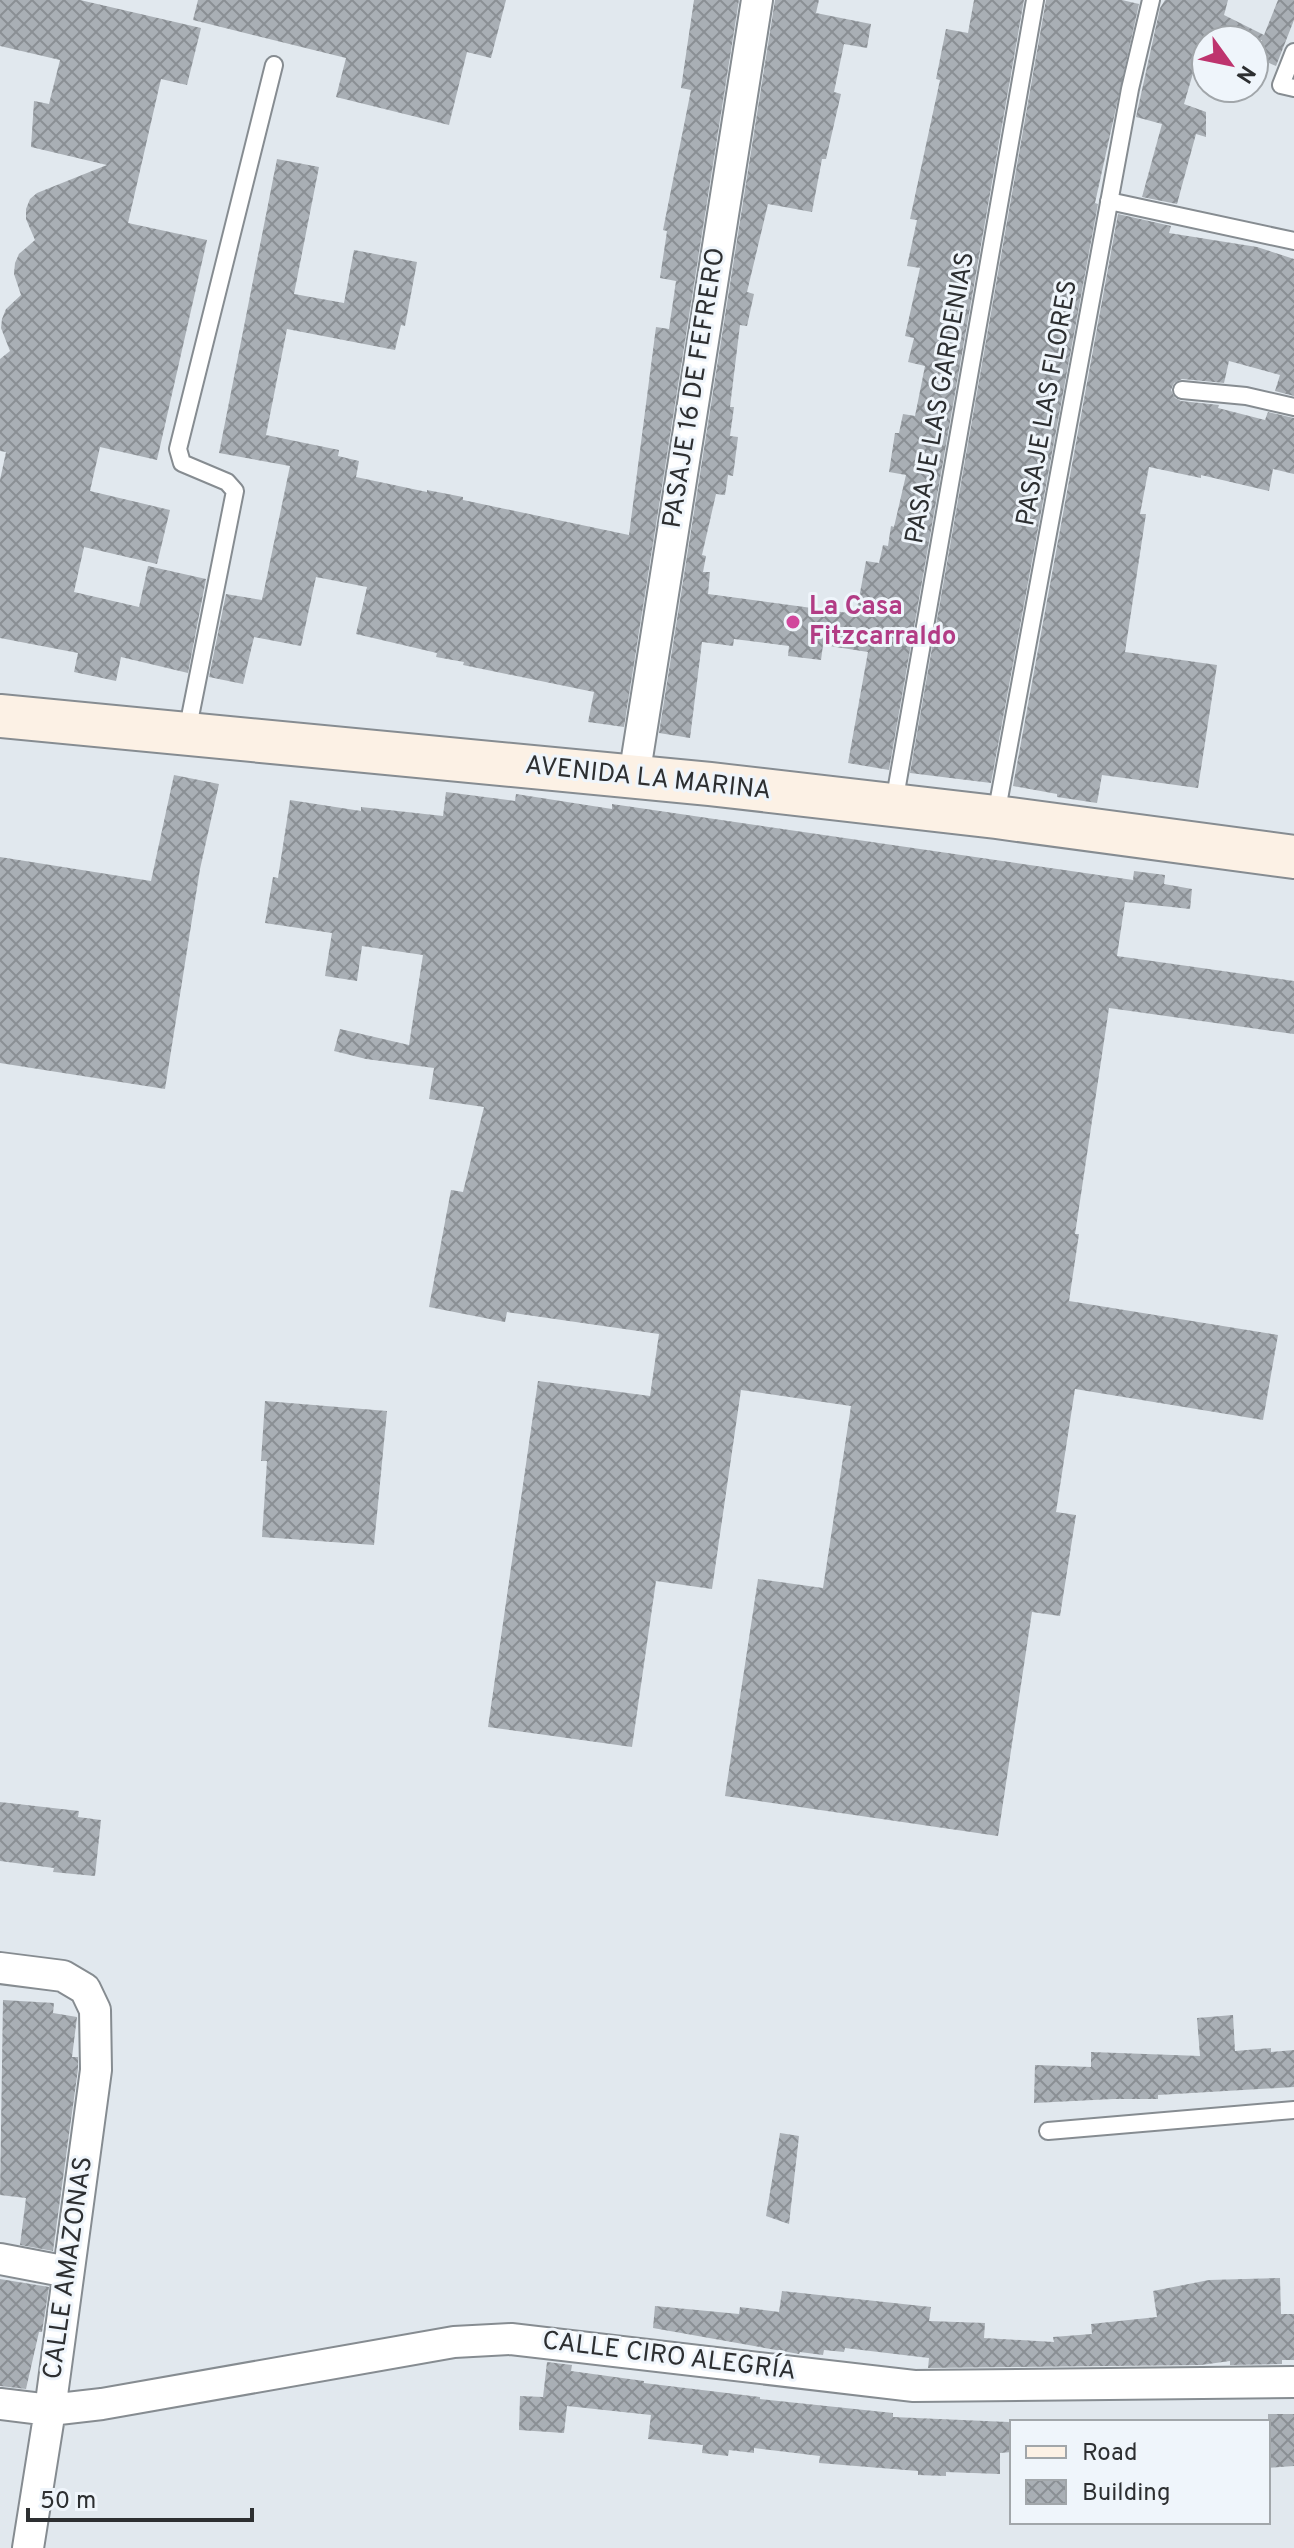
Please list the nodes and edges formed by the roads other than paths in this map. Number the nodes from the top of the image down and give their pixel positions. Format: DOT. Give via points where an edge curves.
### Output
graph roads {
  1 [pos="757,0"];
  2 [pos="1035,0"];
  3 [pos="1151,0"];
  4 [pos="1294,52"];
  5 [pos="274,65"];
  6 [pos="1288,86"];
  7 [pos="1109,201"];
  8 [pos="1294,241"];
  9 [pos="1182,390"];
  10 [pos="1294,407"];
  11 [pos="0,716"];
  12 [pos="186,734"];
  13 [pos="634,777"];
  14 [pos="894,804"];
  15 [pos="996,817"];
  16 [pos="1294,857"];
  17 [pos="0,1968"];
  18 [pos="1294,2110"];
  19 [pos="1048,2131"];
  20 [pos="0,2259"];
  21 [pos="68,2272"];
  22 [pos="1294,2382"];
  23 [pos="0,2404"];
  24 [pos="50,2410"];
  25 [pos="28,2548"];
  1 -- 13 [label="street, PASAJE 16 DE FEFRERO"];
  2 -- 14 [label="lane, PASAJE LAS GARDENIAS"];
  3 -- 7 [label="lane, PASAJE LAS FLORES"];
  4 -- 6 [label="lane"];
  5 -- 12 [label="lane" via="178,449 182,463 227,482 235,491"];
  7 -- 8 [label="lane"];
  7 -- 15 [label="lane, PASAJE LAS FLORES"];
  9 -- 10 [label="lane"];
  11 -- 12 [label="main road, AVENIDA LA MARINA"];
  12 -- 13 [label="main road, AVENIDA LA MARINA"];
  13 -- 14 [label="main road, AVENIDA LA MARINA"];
  14 -- 15 [label="main road, AVENIDA LA MARINA"];
  15 -- 16 [label="main road, AVENIDA LA MARINA"];
  17 -- 21 [label="street, CALLE AMAZONAS" via="63,1976 85,1989 95,2010 96,2070"];
  18 -- 19 [label="lane"];
  20 -- 21 [label="street"];
  21 -- 24 [label="street, CALLE AMAZONAS"];
  22 -- 24 [label="street, CALLE CIRO ALEGRÍA" via="914,2386 511,2339 454,2342"];
  23 -- 24 [label="street, CALLE CIRO ALEGRÍA"];
  24 -- 25 [label="street, CALLE AMAZONAS"];
}
